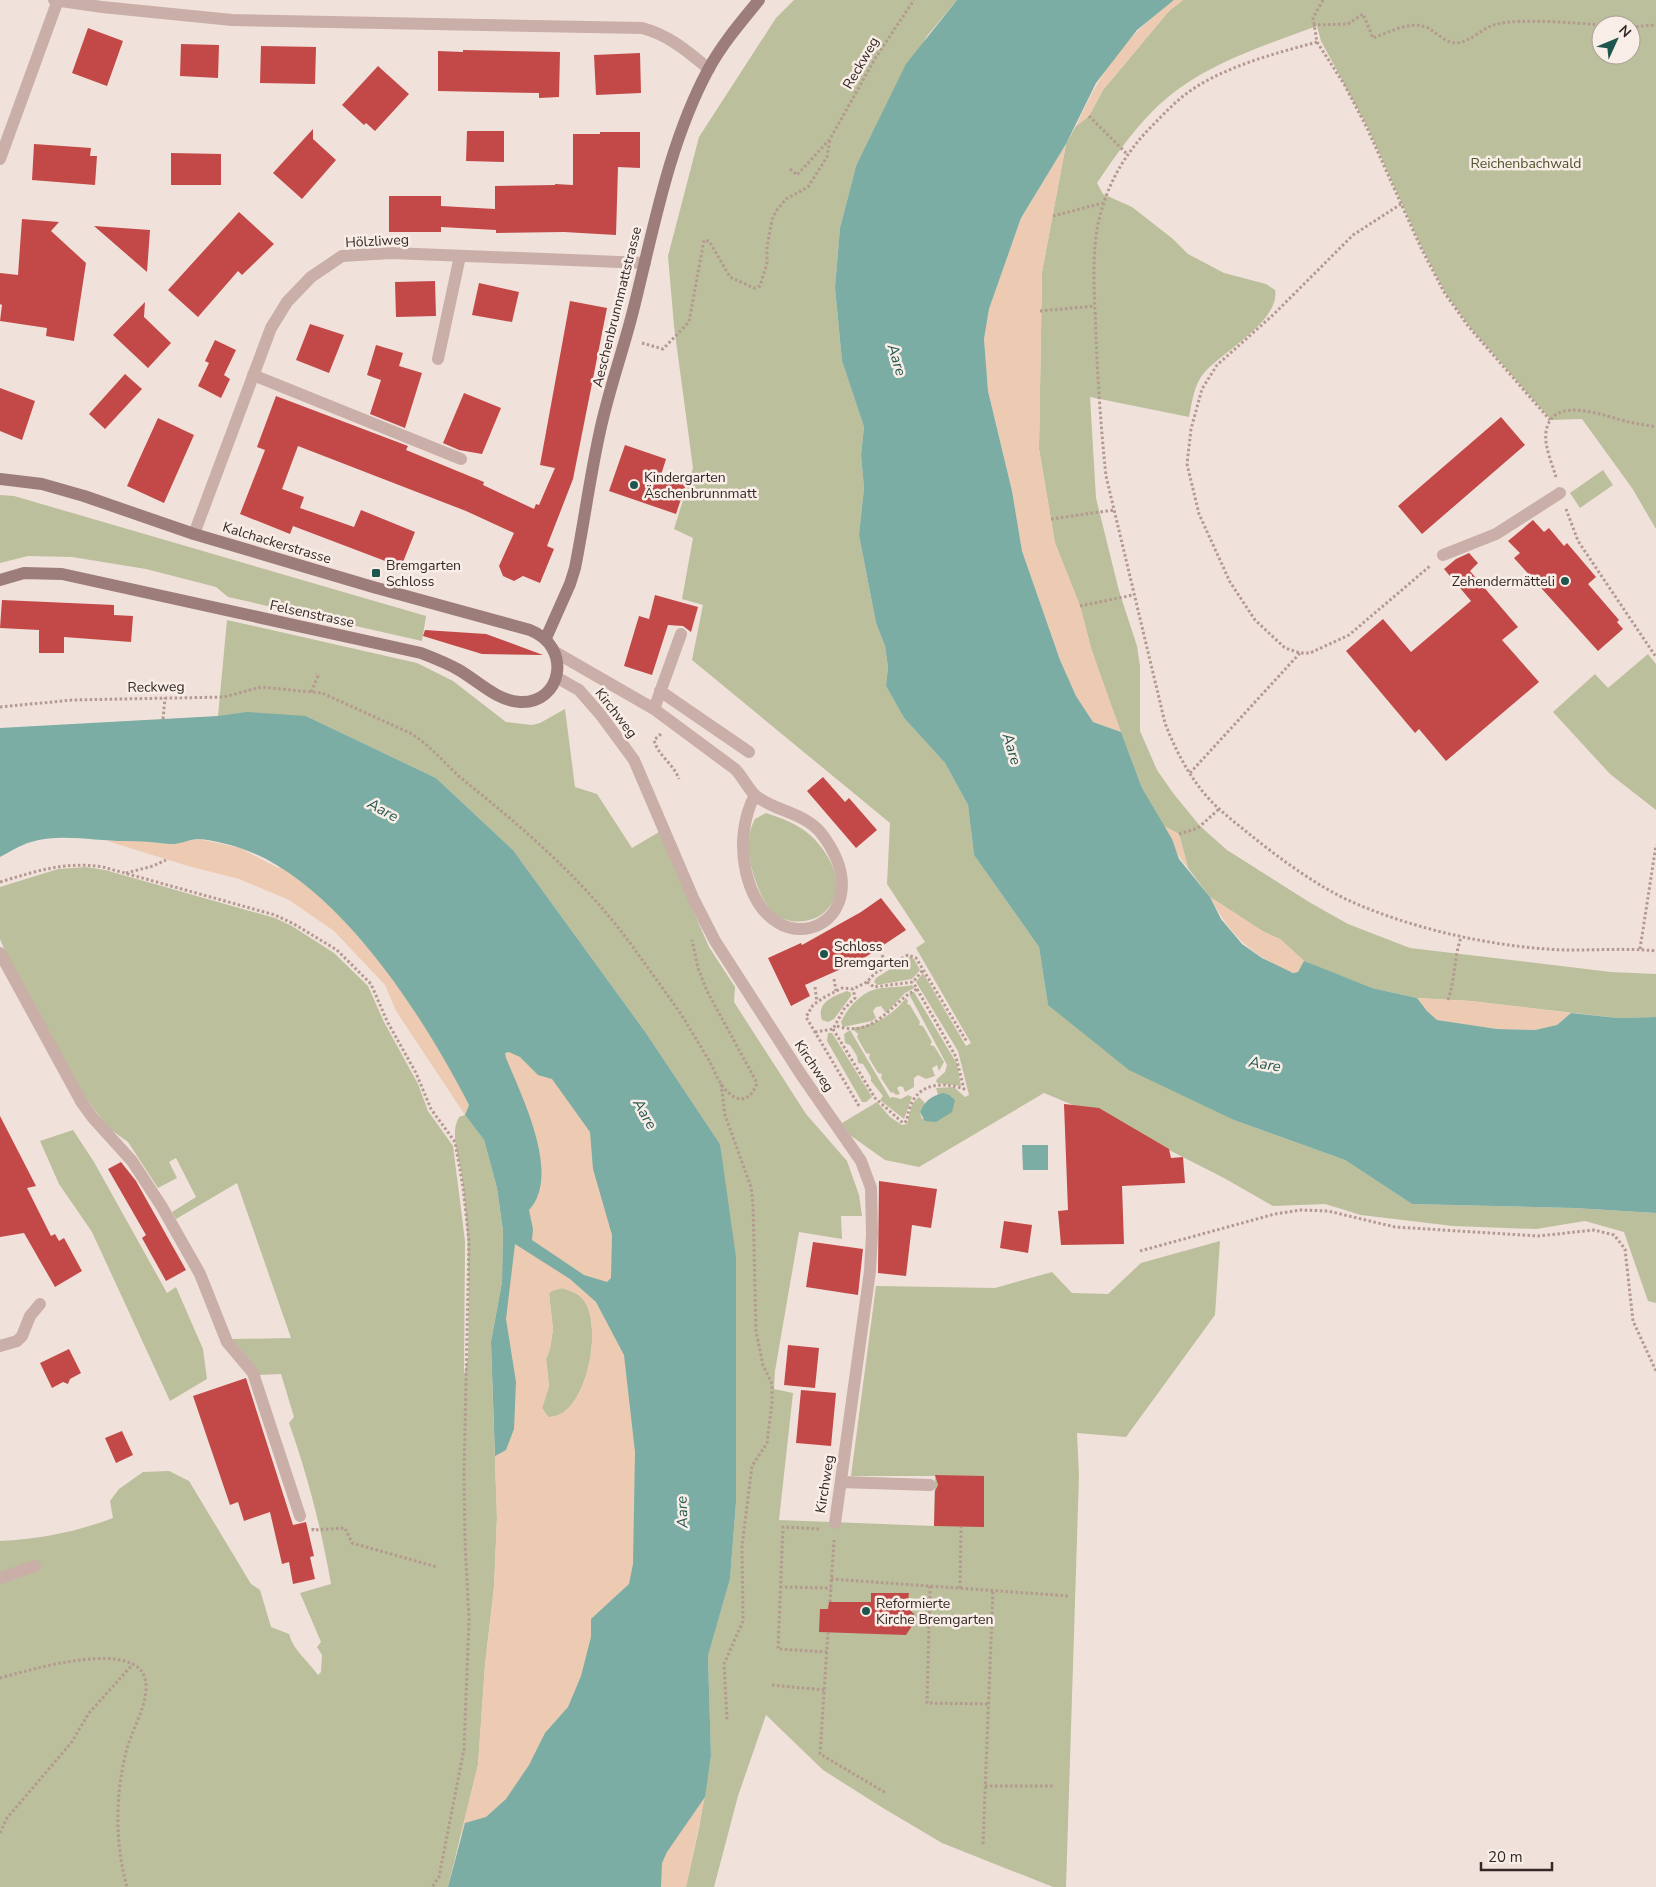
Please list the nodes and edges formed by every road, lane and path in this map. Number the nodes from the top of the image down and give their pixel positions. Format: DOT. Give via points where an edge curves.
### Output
graph roads {
  1 [pos="57,0"];
  2 [pos="759,0"];
  3 [pos="914,0"];
  4 [pos="1323,0"];
  5 [pos="1591,24"];
  6 [pos="1313,25"];
  7 [pos="1656,25"];
  8 [pos="1641,26"];
  9 [pos="1317,42"];
  10 [pos="709,70"];
  11 [pos="1088,116"];
  12 [pos="830,139"];
  13 [pos="1127,154"];
  14 [pos="0,159"];
  15 [pos="790,169"];
  16 [pos="1103,203"];
  17 [pos="1401,204"];
  18 [pos="1053,216"];
  19 [pos="460,256"];
  20 [pos="645,263"];
  21 [pos="1095,306"];
  22 [pos="1040,310"];
  23 [pos="626,339"];
  24 [pos="438,358"];
  25 [pos="253,375"];
  26 [pos="1550,420"];
  27 [pos="1656,426"];
  28 [pos="461,459"];
  29 [pos="0,479"];
  30 [pos="1560,493"];
  31 [pos="1114,510"];
  32 [pos="1051,519"];
  33 [pos="194,534"];
  34 [pos="1443,555"];
  35 [pos="0,580"];
  36 [pos="1133,595"];
  37 [pos="1080,606"];
  38 [pos="681,634"];
  39 [pos="546,638"];
  40 [pos="555,652"];
  41 [pos="1300,653"];
  42 [pos="1656,657"];
  43 [pos="316,674"];
  44 [pos="556,677"];
  45 [pos="660,691"];
  46 [pos="311,692"];
  47 [pos="165,698"];
  48 [pos="0,707"];
  49 [pos="654,710"];
  50 [pos="163,719"];
  51 [pos="670,721"];
  52 [pos="749,752"];
  53 [pos="1190,773"];
  54 [pos="679,779"];
  55 [pos="754,795"];
  56 [pos="1219,809"];
  57 [pos="1179,834"];
  58 [pos="1656,845"];
  59 [pos="166,860"];
  60 [pos="125,873"];
  61 [pos="0,882"];
  62 [pos="691,930"];
  63 [pos="1461,937"];
  64 [pos="1640,949"];
  65 [pos="1656,951"];
  66 [pos="0,953"];
  67 [pos="882,955"];
  68 [pos="887,966"];
  69 [pos="923,970"];
  70 [pos="834,979"];
  71 [pos="867,982"];
  72 [pos="913,982"];
  73 [pos="814,987"];
  74 [pos="917,988"];
  75 [pos="853,989"];
  76 [pos="836,991"];
  77 [pos="1448,1000"];
  78 [pos="817,1002"];
  79 [pos="837,1026"];
  80 [pos="834,1029"];
  81 [pos="815,1032"];
  82 [pos="967,1042"];
  83 [pos="720,1083"];
  84 [pos="859,1106"];
  85 [pos="1140,1251"];
  86 [pos="40,1304"];
  87 [pos="0,1346"];
  88 [pos="1656,1371"];
  89 [pos="841,1482"];
  90 [pos="930,1484"];
  91 [pos="300,1516"];
  92 [pos="835,1527"];
  93 [pos="961,1527"];
  94 [pos="35,1566"];
  95 [pos="438,1567"];
  96 [pos="0,1578"];
  97 [pos="831,1579"];
  98 [pos="930,1586"];
  99 [pos="780,1587"];
  100 [pos="831,1588"];
  101 [pos="960,1588"];
  102 [pos="993,1590"];
  103 [pos="1069,1596"];
  104 [pos="830,1602"];
  105 [pos="828,1632"];
  106 [pos="826,1652"];
  107 [pos="133,1664"];
  108 [pos="0,1678"];
  109 [pos="772,1685"];
  110 [pos="824,1690"];
  111 [pos="988,1704"];
  112 [pos="727,1721"];
  113 [pos="985,1786"];
  114 [pos="1054,1786"];
  115 [pos="886,1793"];
  116 [pos="0,1833"];
  117 [pos="983,1844"];
  118 [pos="127,1887"];
  119 [pos="432,1887"];
  1 -- 10 [label="street" via="232,20 642,28 672,40"];
  1 -- 14 [label="street"];
  2 -- 10 [label="street, Aeschenbrunnmattstrasse" via="732,32"];
  3 -- 12 [label="path, Reckweg" via="876,57"];
  4 -- 6 [label="path"];
  5 -- 6 [label="path" via="1503,23 1489,26 1457,43 1415,25 1373,38 1363,14 1348,24"];
  6 -- 9 [label="path"];
  7 -- 8 [label="path"];
  9 -- 13 [label="path" via="1266,56 1193,90 1167,110"];
  9 -- 17 [label="path" via="1367,128"];
  10 -- 20 [label="street, Aeschenbrunnmattstrasse" via="695,98 657,206"];
  11 -- 13 [label="path"];
  12 -- 15 [label="path" via="797,175"];
  12 -- 23 [label="path" via="827,157 813,181 786,198 776,211 760,286 754,288 730,277 709,241 704,240 689,322 678,336 663,349"];
  13 -- 16 [label="path"];
  16 -- 18 [label="path"];
  16 -- 21 [label="path" via="1095,255"];
  17 -- 26 [label="path" via="1444,292 1468,326"];
  17 -- 41 [label="path" via="1353,235 1274,314 1217,365 1202,390 1191,429 1186,464 1189,481 1218,557 1241,603 1255,620 1285,648"];
  19 -- 20 [label="street, Hölzliweg"];
  19 -- 24 [label="street"];
  19 -- 25 [label="street, Hölzliweg" via="391,253 342,256 334,260 311,277 287,302 271,328"];
  20 -- 23 [label="street, Aeschenbrunnmattstrasse"];
  21 -- 22 [label="path"];
  21 -- 31 [label="path" via="1102,438"];
  23 -- 39 [label="street, Aeschenbrunnmattstrasse" via="600,430 575,568"];
  25 -- 28 [label="street"];
  25 -- 33 [label="street, Hölzliweg"];
  26 -- 27 [label="path" via="1560,412 1571,410"];
  26 -- 30 [label="path" via="1546,444"];
  29 -- 33 [label="street, Kalchackerstrasse" via="42,484"];
  30 -- 34 [label="street" via="1496,534"];
  30 -- 42 [label="path" via="1578,541"];
  31 -- 32 [label="path"];
  31 -- 36 [label="path"];
  33 -- 39 [label="street, Kalchackerstrasse" via="515,626"];
  34 -- 41 [label="path" via="1348,635 1328,646"];
  35 -- 44 [label="street, Felsenstrasse" via="24,573 62,574 421,653 459,670 509,701 526,702 540,698"];
  36 -- 37 [label="path"];
  36 -- 53 [label="path" via="1165,723"];
  38 -- 45 [label="street"];
  39 -- 40 [label="street"];
  40 -- 44 [label="street"];
  40 -- 49 [label="street"];
  41 -- 53 [label="path"];
  43 -- 46 [label="path"];
  44 -- 89 [label="street, Kirchweg" via="578,690 634,760 715,941 861,1161 871,1188 871,1262"];
  45 -- 49 [label="street"];
  45 -- 52 [label="street"];
  46 -- 47 [label="path, Reckweg" via="261,687 224,697"];
  46 -- 83 [label="path, Reckweg" via="322,693 421,739 463,780 560,862 636,951 684,1020"];
  47 -- 48 [label="path, Reckweg" via="72,700"];
  47 -- 50 [label="path"];
  49 -- 51 [label="street"];
  51 -- 54 [label="path" via="654,740 657,751"];
  51 -- 55 [label="street" via="735,769"];
  53 -- 56 [label="path" via="1202,792"];
  55 -- 55 [label="street" via="747,811 743,852 756,903 770,919 783,926 795,929 826,922 834,915 843,884 841,871 829,846 820,831 810,824"];
  56 -- 57 [label="path" via="1198,828"];
  56 -- 63 [label="path" via="1268,850 1351,901"];
  58 -- 64 [label="path"];
  59 -- 60 [label="path"];
  60 -- 61 [label="path" via="83,864 57,865"];
  60 -- 119 [label="path" via="275,915 320,938 349,961 371,984 431,1109 457,1149 469,1240 464,1476 469,1620 464,1749 439,1877"];
  62 -- 83 [label="path" via="698,968 707,992 757,1084 753,1094 742,1098 730,1094"];
  63 -- 64 [label="path" via="1547,949"];
  63 -- 77 [label="path"];
  64 -- 65 [label="path"];
  66 -- 91 [label="street" via="82,1103 132,1161 188,1252 227,1342 253,1373"];
  67 -- 68 [label="path"];
  68 -- 69 [label="path" via="908,955 916,958"];
  68 -- 71 [label="path" via="874,973"];
  69 -- 72 [label="path"];
  69 -- 82 [label="path"];
  70 -- 76 [label="path"];
  71 -- 72 [label="path" via="874,987"];
  71 -- 75 [label="path"];
  72 -- 74 [label="path"];
  73 -- 78 [label="path"];
  74 -- 79 [label="path" via="874,1022 844,1028"];
  74 -- 80 [label="path" via="956,1057 964,1089 948,1084 925,1088 911,1102 907,1121 903,1123 875,1098"];
  75 -- 76 [label="path"];
  75 -- 79 [label="path" via="855,998 844,1009"];
  76 -- 78 [label="path"];
  78 -- 81 [label="path" via="806,1017"];
  79 -- 80 [label="path"];
  80 -- 81 [label="path"];
  81 -- 84 [label="path"];
  83 -- 112 [label="path" via="725,1115 751,1187 756,1331 762,1365 772,1384 767,1443 752,1466 742,1546 743,1621 724,1664"];
  85 -- 88 [label="path" via="1301,1210 1328,1211 1395,1227 1538,1236 1594,1230 1614,1235 1625,1249 1633,1321"];
  86 -- 87 [label="street" via="17,1342"];
  89 -- 90 [label="street"];
  89 -- 92 [label="street, Kirchweg"];
  91 -- 95 [label="path" via="309,1512 313,1530 345,1528 352,1543"];
  92 -- 97 [label="path"];
  92 -- 99 [label="path" via="783,1527"];
  93 -- 101 [label="path"];
  94 -- 96 [label="street"];
  97 -- 98 [label="path"];
  97 -- 100 [label="path"];
  98 -- 101 [label="path"];
  98 -- 111 [label="path" via="927,1703"];
  99 -- 100 [label="path"];
  99 -- 106 [label="path" via="778,1649"];
  100 -- 104 [label="path"];
  101 -- 102 [label="path"];
  102 -- 103 [label="path"];
  102 -- 111 [label="path"];
  105 -- 106 [label="path"];
  106 -- 110 [label="path"];
  107 -- 108 [label="path" via="115,1658 90,1659"];
  107 -- 116 [label="path" via="88,1713 70,1743 8,1818"];
  107 -- 118 [label="path" via="142,1673 146,1687 126,1753 120,1793 117,1833"];
  109 -- 110 [label="path"];
  110 -- 115 [label="path" via="820,1754"];
  111 -- 113 [label="path"];
  113 -- 114 [label="path"];
  113 -- 117 [label="path"];
}
